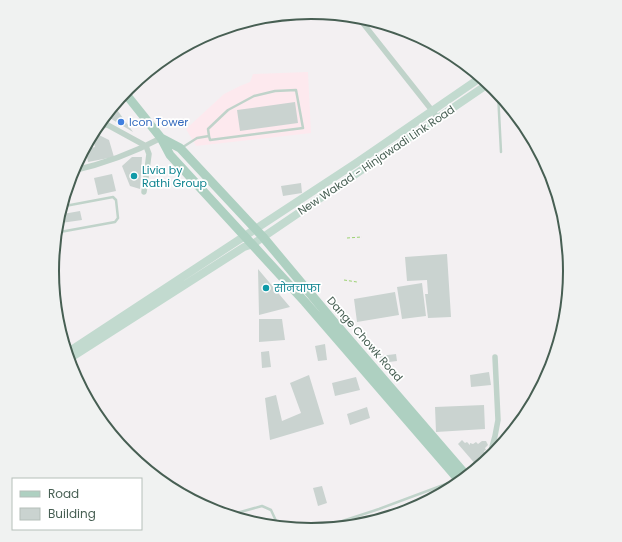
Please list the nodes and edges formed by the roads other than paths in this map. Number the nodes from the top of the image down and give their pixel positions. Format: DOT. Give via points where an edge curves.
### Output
graph roads {
  1 [pos="364,25"];
  2 [pos="476,81"];
  3 [pos="483,87"];
  4 [pos="129,98"];
  5 [pos="498,103"];
  6 [pos="432,111"];
  7 [pos="438,118"];
  8 [pos="106,124"];
  9 [pos="209,136"];
  10 [pos="161,138"];
  11 [pos="146,146"];
  12 [pos="180,148"];
  13 [pos="500,152"];
  14 [pos="356,163"];
  15 [pos="81,169"];
  16 [pos="361,171"];
  17 [pos="144,192"];
  18 [pos="68,205"];
  19 [pos="255,228"];
  20 [pos="62,232"];
  21 [pos="245,235"];
  22 [pos="263,237"];
  23 [pos="253,244"];
  24 [pos="71,350"];
  25 [pos="74,356"];
  26 [pos="495,357"];
  27 [pos="388,383"];
  28 [pos="381,391"];
  29 [pos="492,445"];
  30 [pos="463,472"];
  31 [pos="456,477"];
  32 [pos="445,484"];
  33 [pos="239,512"];
  34 [pos="276,521"];
  35 [pos="342,521"];
  1 -- 6 [label="street"];
  2 -- 6 [label="main road, New Wakad - Hinjawadi Link Road"];
  3 -- 7 [label="main road, New Wakad - Hinjawadi Link Road"];
  4 -- 10 [label="main road, Dange Chowk Road"];
  5 -- 13 [label="lane"];
  6 -- 7 [label="street"];
  6 -- 14 [label="main road, New Wakad - Hinjawadi Link Road"];
  7 -- 16 [label="main road, New Wakad - Hinjawadi Link Road"];
  8 -- 11 [label="street"];
  9 -- 9 [label="lane" via="208,129 228,110 254,96 274,91 296,90 303,128 210,140"];
  9 -- 12 [label="lane" via="197,138"];
  10 -- 11 [label="street"];
  10 -- 12 [label="main road, Dange Chowk Road"];
  10 -- 21 [label="main road, Dange Chowk Road" via="170,155"];
  11 -- 15 [label="street"];
  11 -- 17 [label="street" via="149,154"];
  12 -- 19 [label="main road, Dange Chowk Road"];
  14 -- 16 [label="main road"];
  14 -- 19 [label="main road, New Wakad - Hinjawadi Link Road"];
  16 -- 22 [label="main road, New Wakad - Hinjawadi Link Road"];
  18 -- 20 [label="lane" via="114,197 118,218 115,222"];
  19 -- 21 [label="main road, New Wakad - Hinjawadi Link Road"];
  19 -- 22 [label="main road, Dange Chowk Road"];
  21 -- 23 [label="main road, Dange Chowk Road"];
  21 -- 24 [label="main road, New Wakad - Hinjawadi Link Road"];
  22 -- 23 [label="main road, New Wakad - Hinjawadi Link Road"];
  22 -- 27 [label="main road, Dange Chowk Road"];
  23 -- 25 [label="main road, New Wakad - Hinjawadi Link Road"];
  23 -- 28 [label="main road, Dange Chowk Road"];
  26 -- 29 [label="street" via="498,420"];
  27 -- 28 [label="main road"];
  27 -- 30 [label="main road, Dange Chowk Road"];
  28 -- 31 [label="main road, Dange Chowk Road"];
  32 -- 35 [label="lane"];
  33 -- 34 [label="lane" via="262,506 271,510"];
}
